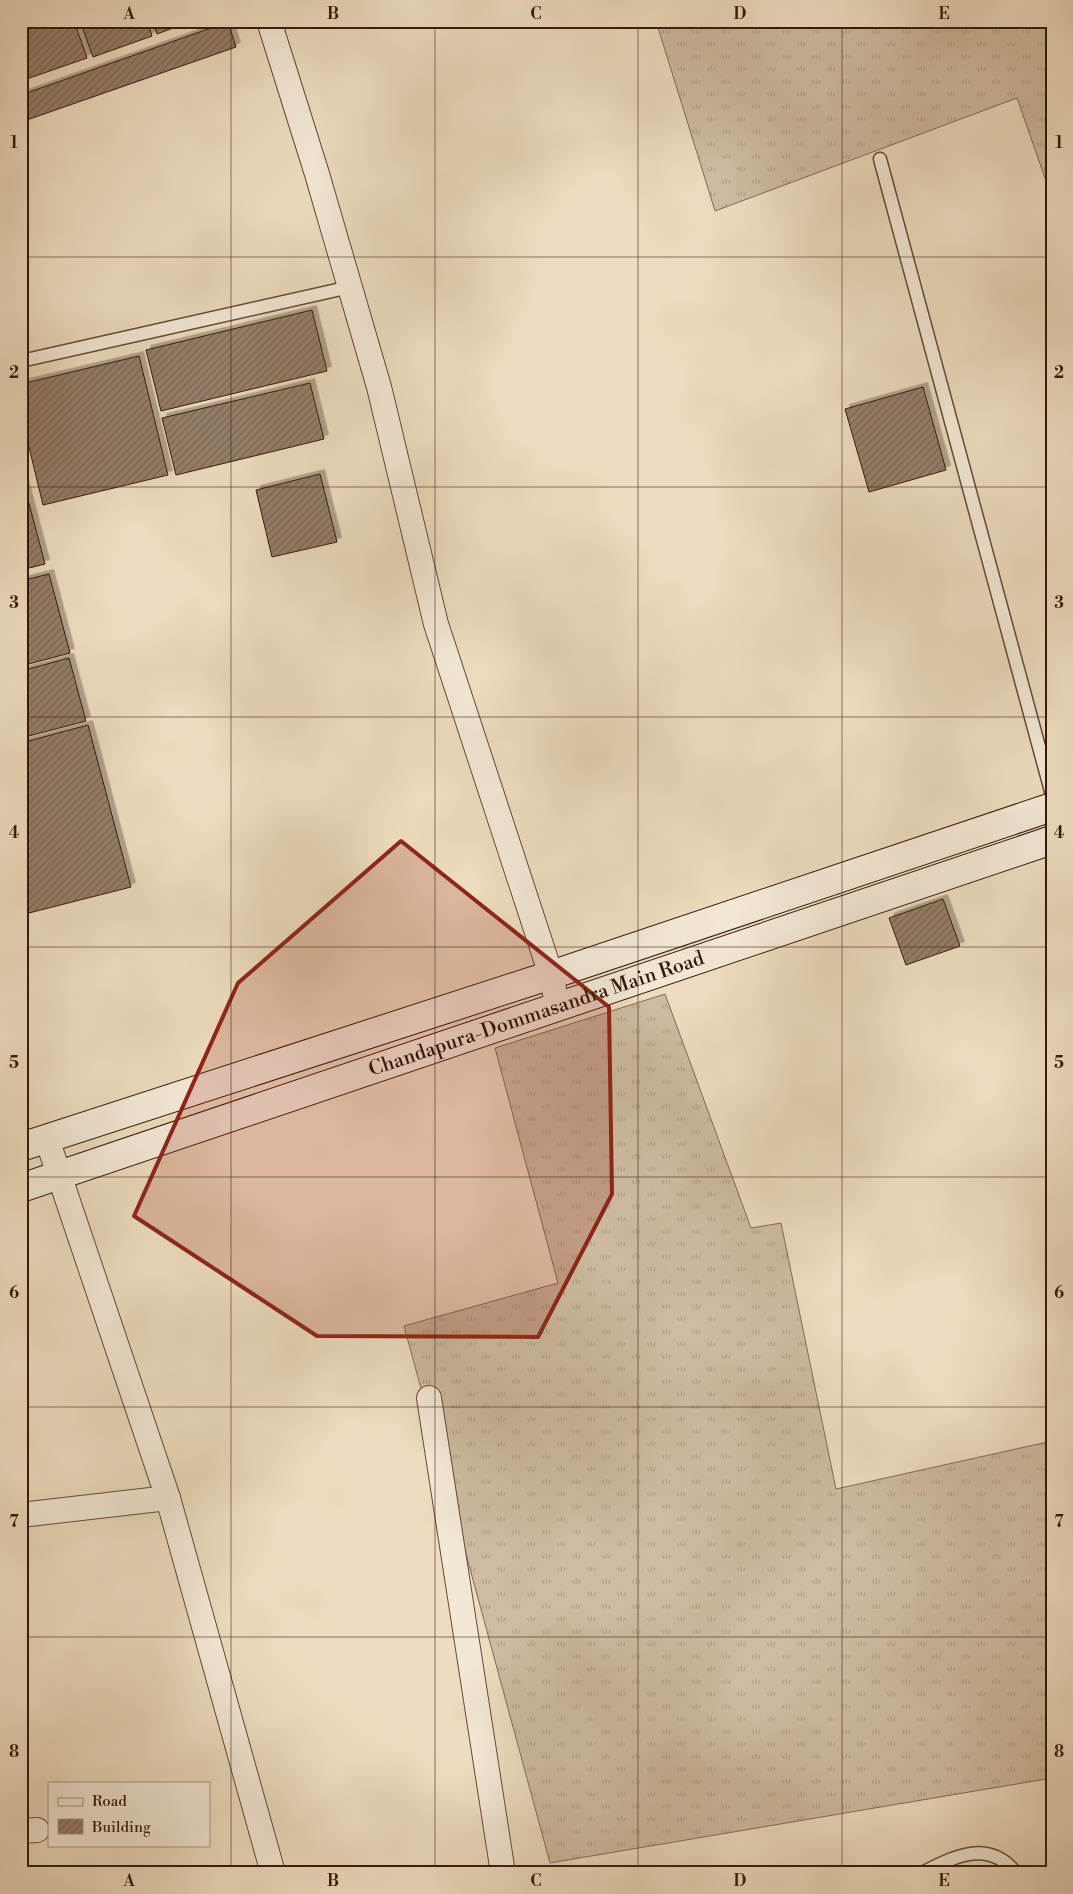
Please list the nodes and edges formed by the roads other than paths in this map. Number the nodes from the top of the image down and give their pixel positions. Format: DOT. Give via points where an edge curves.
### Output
graph roads {
  1 [pos="269,21"];
  2 [pos="880,159"];
  3 [pos="350,287"];
  4 [pos="21,361"];
  5 [pos="1052,795"];
  6 [pos="1052,807"];
  7 [pos="1052,840"];
  8 [pos="551,975"];
  9 [pos="558,1008"];
  10 [pos="47,1139"];
  11 [pos="21,1148"];
  12 [pos="60,1176"];
  13 [pos="21,1188"];
  14 [pos="429,1398"];
  15 [pos="168,1498"];
  16 [pos="21,1515"];
  17 [pos="273,1873"];
  18 [pos="503,1873"];
  19 [pos="922,1873"];
  20 [pos="1016,1873"];
  1 -- 3 [label="street"];
  2 -- 5 [label="lane"];
  3 -- 4 [label="lane"];
  3 -- 8 [label="street" via="379,387 436,624"];
  6 -- 8 [label="main road, Chandapura-Dommasandra Main Road"];
  7 -- 9 [label="main road, Chandapura-Dommasandra Main Road"];
  8 -- 9 [label="street"];
  8 -- 10 [label="main road, Chandapura-Dommasandra Main Road"];
  9 -- 12 [label="main road, Chandapura-Dommasandra Main Road"];
  10 -- 11 [label="main road, Chandapura-Dommasandra Main Road"];
  10 -- 12 [label="street"];
  12 -- 13 [label="main road, Chandapura-Dommasandra Main Road"];
  12 -- 15 [label="street"];
  14 -- 18 [label="street"];
  15 -- 16 [label="street"];
  15 -- 17 [label="street"];
  19 -- 20 [label="lane" via="955,1857 979,1851 1008,1862"];
}
